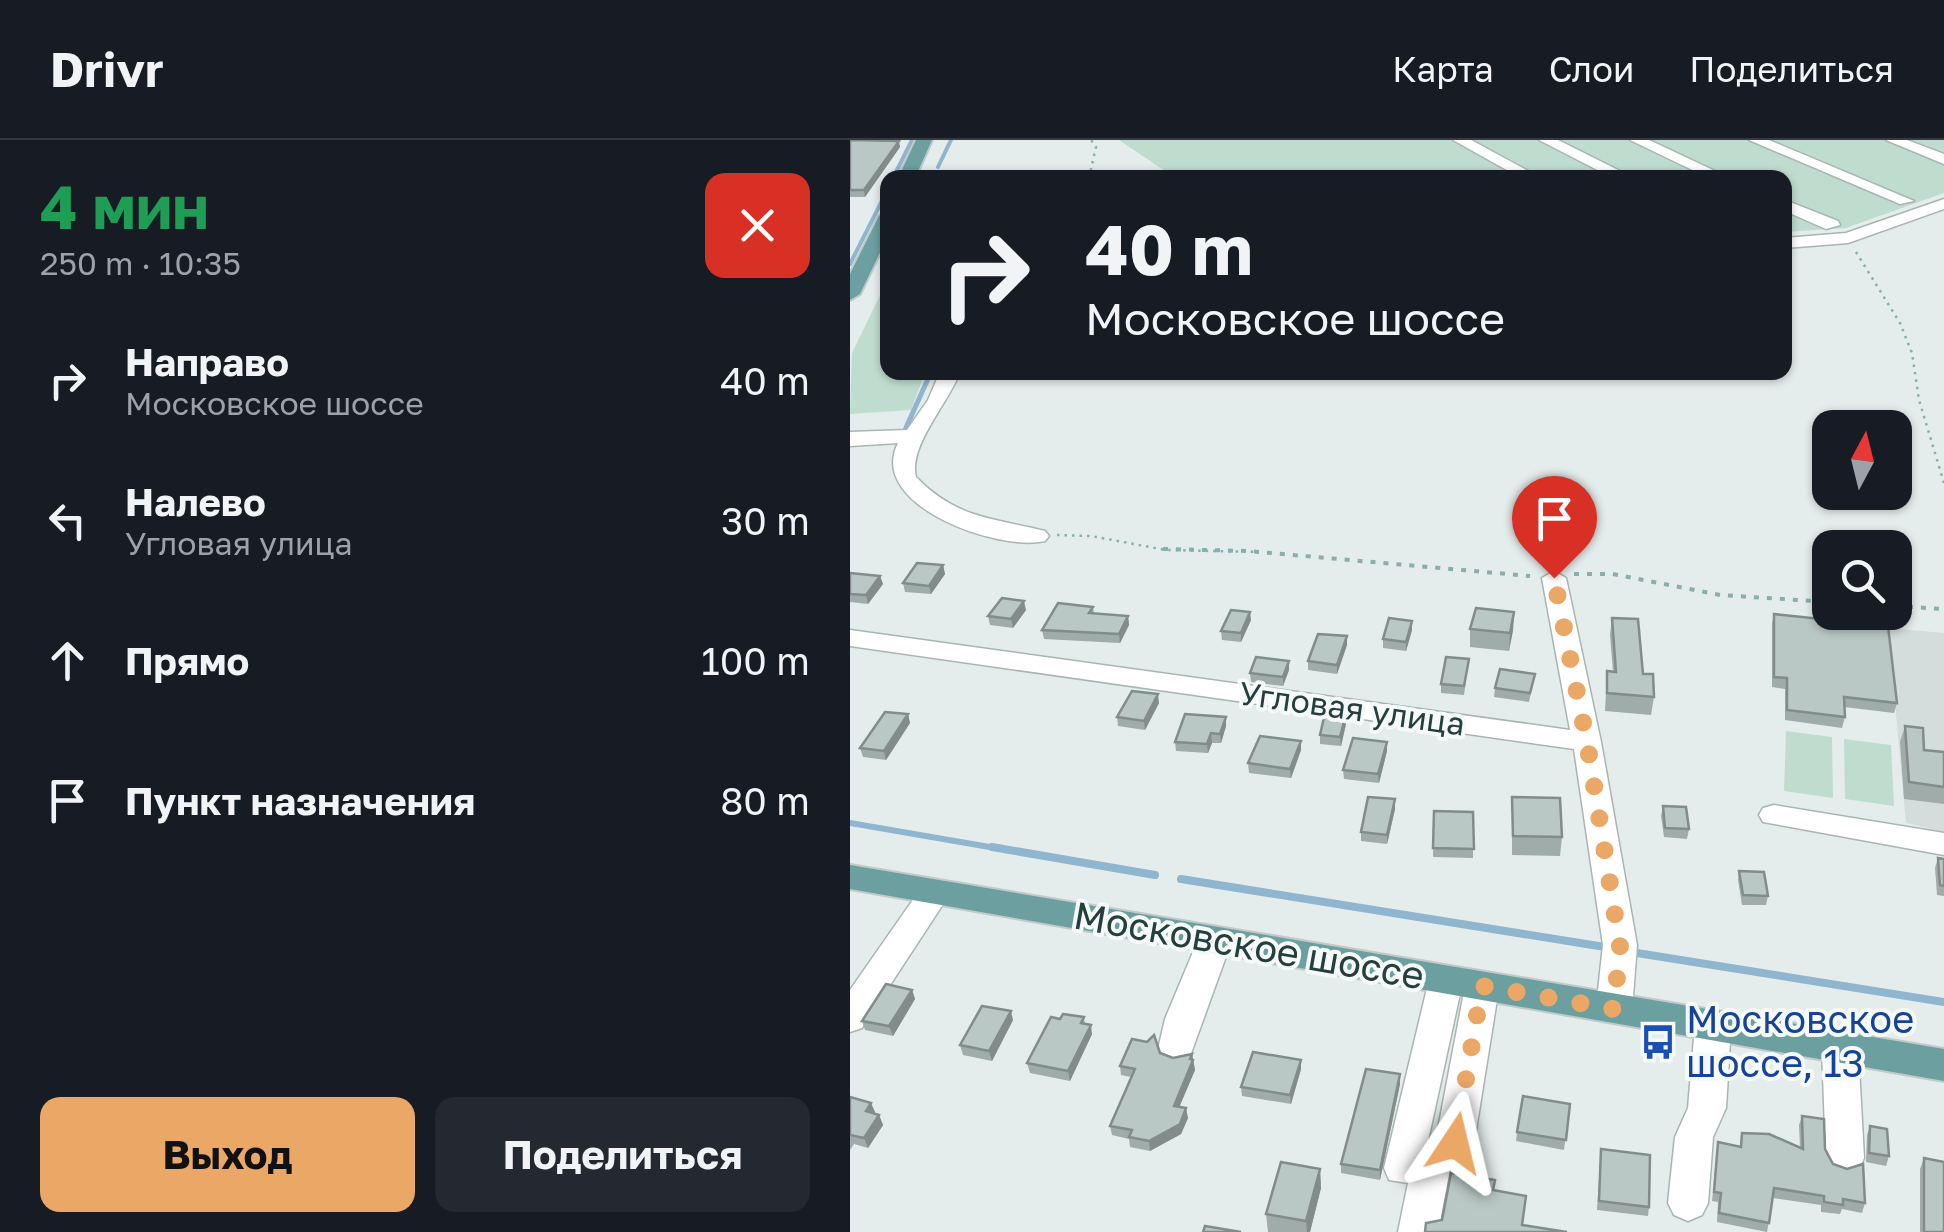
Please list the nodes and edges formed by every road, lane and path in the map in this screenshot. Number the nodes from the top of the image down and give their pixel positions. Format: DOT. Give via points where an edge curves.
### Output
graph roads {
  1 [pos="924,140"];
  2 [pos="1091,140"];
  3 [pos="1460,140"];
  4 [pos="1546,140"];
  5 [pos="1637,140"];
  6 [pos="1756,140"];
  7 [pos="1893,140"];
  8 [pos="1944,159"];
  9 [pos="910,170"];
  10 [pos="1091,170"];
  11 [pos="1518,170"];
  12 [pos="1609,170"];
  13 [pos="1705,170"];
  14 [pos="1906,201"];
  15 [pos="1944,204"];
  16 [pos="1792,208"];
  17 [pos="1832,225"];
  18 [pos="880,230"];
  19 [pos="1848,238"];
  20 [pos="1792,242"];
  21 [pos="855,273"];
  22 [pos="850,294"];
  23 [pos="946,380"];
  24 [pos="910,436"];
  25 [pos="850,440"];
  26 [pos="1944,483"];
  27 [pos="1038,536"];
  28 [pos="1554,578"];
  29 [pos="1812,601"];
  30 [pos="1912,607"];
  31 [pos="1944,609"];
  32 [pos="850,638"];
  33 [pos="1587,742"];
  34 [pos="1774,814"];
  35 [pos="1944,844"];
  36 [pos="850,877"];
  37 [pos="935,892"];
  38 [pos="1215,940"];
  39 [pos="1464,983"];
  40 [pos="1614,1009"];
  41 [pos="850,1018"];
  42 [pos="1714,1026"];
  43 [pos="1176,1048"];
  44 [pos="1840,1048"];
  45 [pos="1944,1066"];
  46 [pos="1844,1158"];
  47 [pos="1403,1168"];
  48 [pos="1688,1204"];
  49 [pos="1418,1232"];
  1 -- 9 [label="main road"];
  2 -- 10 [label="path" via="1096,147"];
  3 -- 11 [label="street"];
  4 -- 12 [label="street"];
  5 -- 13 [label="street"];
  6 -- 14 [label="street"];
  7 -- 8 [label="street"];
  15 -- 19 [label="street"];
  16 -- 17 [label="street"];
  18 -- 21 [label="main road"];
  19 -- 20 [label="street"];
  19 -- 26 [label="path" via="1912,353"];
  21 -- 22 [label="main road"];
  23 -- 24 [label="street" via="932,412"];
  24 -- 25 [label="street"];
  24 -- 27 [label="street" via="902,472 915,490 974,525"];
  27 -- 28 [label="path"];
  28 -- 29 [label="path" via="1596,572 1720,595"];
  28 -- 33 [label="street"];
  30 -- 31 [label="path"];
  32 -- 33 [label="street, Угловая улица"];
  33 -- 40 [label="street" via="1620,946"];
  34 -- 35 [label="street"];
  36 -- 37 [label="main road, Московское шоссе"];
  37 -- 38 [label="main road, Московское шоссе"];
  37 -- 41 [label="street"];
  38 -- 39 [label="main road, Московское шоссе"];
  38 -- 43 [label="street"];
  39 -- 40 [label="main road, Московское шоссе"];
  39 -- 47 [label="street"];
  39 -- 49 [label="street" via="1455,1143 1432,1160"];
  40 -- 42 [label="main road, Московское шоссе"];
  42 -- 44 [label="main road, Московское шоссе"];
  42 -- 48 [label="street"];
  44 -- 45 [label="main road, Московское шоссе"];
  44 -- 46 [label="street"];
}
